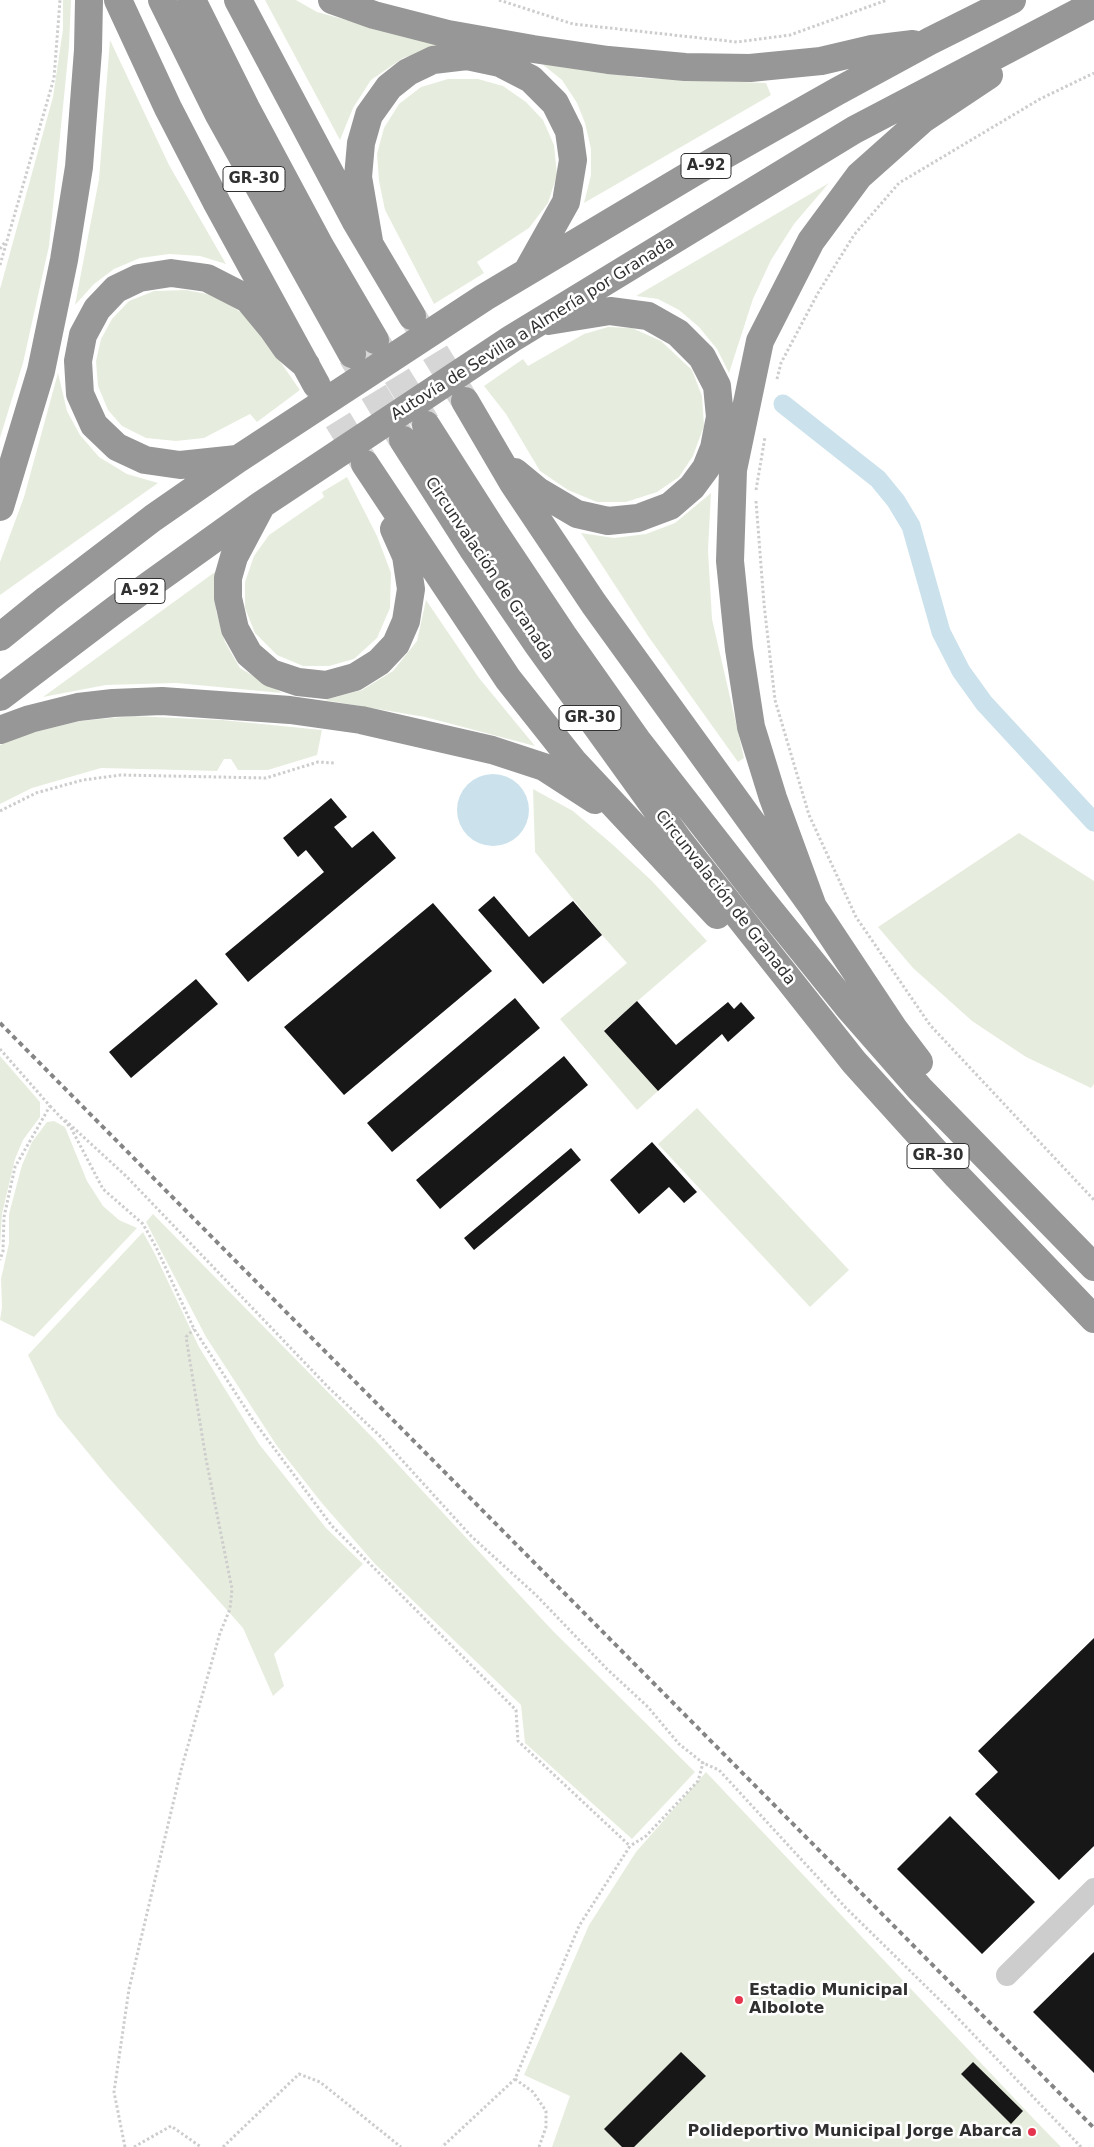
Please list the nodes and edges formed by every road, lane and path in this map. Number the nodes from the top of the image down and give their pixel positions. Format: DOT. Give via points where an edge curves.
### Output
graph roads {
  1 [pos="60,0"];
  2 [pos="89,0"];
  3 [pos="118,0"];
  4 [pos="162,0"];
  5 [pos="192,0"];
  6 [pos="238,0"];
  7 [pos="332,0"];
  8 [pos="499,0"];
  9 [pos="887,0"];
  10 [pos="1012,0"];
  11 [pos="1094,4"];
  12 [pos="1032,35"];
  13 [pos="930,41"];
  14 [pos="1094,73"];
  15 [pos="8,237"];
  16 [pos="369,241"];
  17 [pos="0,249"];
  18 [pos="0,265"];
  19 [pos="527,271"];
  20 [pos="412,316"];
  21 [pos="539,322"];
  22 [pos="375,340"];
  23 [pos="352,354"];
  24 [pos="776,380"];
  25 [pos="465,401"];
  26 [pos="426,425"];
  27 [pos="765,436"];
  28 [pos="403,440"];
  29 [pos="238,459"];
  30 [pos="502,463"];
  31 [pos="365,464"];
  32 [pos="383,492"];
  33 [pos="261,505"];
  34 [pos="0,507"];
  35 [pos="0,637"];
  36 [pos="0,697"];
  37 [pos="0,730"];
  38 [pos="335,763"];
  39 [pos="0,811"];
  40 [pos="639,832"];
  41 [pos="813,907"];
  42 [pos="793,984"];
  43 [pos="0,1049"];
  44 [pos="50,1106"];
  45 [pos="946,1116"];
  46 [pos="1094,1200"];
  47 [pos="0,1260"];
  48 [pos="1094,1267"];
  49 [pos="1094,1319"];
  50 [pos="194,1329"];
  51 [pos="700,1762"];
  52 [pos="630,1846"];
  53 [pos="1094,1889"];
  54 [pos="1007,1975"];
  55 [pos="514,2079"];
  56 [pos="125,2147"];
  57 [pos="134,2147"];
  58 [pos="201,2147"];
  59 [pos="223,2147"];
  60 [pos="401,2147"];
  61 [pos="442,2147"];
  62 [pos="539,2147"];
  63 [pos="1081,2147"];
  1 -- 15 [label="path" via="54,78"];
  2 -- 34 [label="highway" via="79,168 64,260 41,371"];
  3 -- 29 [label="highway" via="217,203 311,374 248,299 207,278 171,273 139,278 116,290 96,309 83,335 78,361 80,394 94,426 117,447 144,460 180,465"];
  4 -- 23 [label="highway, GR-30" via="219,115"];
  5 -- 22 [label="highway, GR-30" via="246,108"];
  6 -- 16 [label="highway"];
  7 -- 13 [label="highway" via="374,15 448,34 552,52 685,67 750,68 803,63"];
  8 -- 9 [label="path" via="573,24 737,42 790,35"];
  10 -- 13 [label="highway, A-92"];
  11 -- 12 [label="highway, Autovía de Sevilla a Almería por Granada / A-92"];
  12 -- 21 [label="highway, Autovía de Sevilla a Almería por Granada / A-92" via="838,140"];
  12 -- 41 [label="highway" via="981,82 923,119 859,176 811,241 760,342 733,470 730,561 751,727"];
  13 -- 19 [label="highway, A-92" via="707,165"];
  14 -- 24 [label="path" via="1040,99 899,183 854,235 818,293 781,363"];
  15 -- 17 [label="path"];
  15 -- 18 [label="path"];
  16 -- 19 [label="highway" via="358,177 361,143 369,115 389,87 408,72 433,60 466,56 500,63 531,79 555,103 569,131 573,160 566,202"];
  16 -- 20 [label="highway"];
  19 -- 29 [label="highway, A-92"];
  21 -- 30 [label="highway" via="610,311 648,316 678,332 702,357 716,386 720,417 714,448 706,468 692,487 670,506 638,518 608,521 577,514 558,504"];
  21 -- 33 [label="highway, Autovía de Sevilla a Almería por Granada / A-92"];
  25 -- 30 [label="highway"];
  26 -- 45 [label="highway, Circunvalación de Granada / GR-30" via="552,619 637,740 760,899 920,1090"];
  27 -- 46 [label="path" via="756,494 774,690 808,815 856,917 930,1025"];
  28 -- 42 [label="highway, Circunvalación de Granada / GR-30" via="472,548 606,741 680,842"];
  29 -- 35 [label="highway, A-92" via="138,530"];
  30 -- 41 [label="highway" via="594,604"];
  31 -- 32 [label="highway"];
  32 -- 33 [label="highway" via="406,556 411,589 406,621 396,644 379,662 355,677 326,685 298,682 270,673 248,654 235,629 228,598 228,578 234,557"];
  32 -- 40 [label="highway" via="508,679 573,761"];
  33 -- 36 [label="highway, Autovía de Sevilla a Almería por Granada / A-92"];
  37 -- 40 [label="highway" via="78,707 152,701 290,710 361,720 492,750 544,768 582,790"];
  38 -- 39 [label="path" via="318,762 266,778 121,775 83,780 36,793"];
  40 -- 42 [label="highway" via="760,964"];
  41 -- 45 [label="highway" via="894,1029 934,1082"];
  42 -- 49 [label="highway, Circunvalación de Granada / GR-30" via="880,1091"];
  43 -- 44 [label="path"];
  44 -- 47 [label="path" via="14,1167"];
  44 -- 50 [label="path" via="71,1128 103,1189 143,1224"];
  44 -- 51 [label="path" via="126,1176 322,1381 381,1437 471,1536 536,1595"];
  45 -- 48 [label="highway, Circunvalación de Granada / GR-30"];
  50 -- 52 [label="path" via="253,1420 332,1526 516,1710 518,1741"];
  50 -- 56 [label="path" via="186,1337 232,1589 230,1609 220,1633 181,1770 129,1989 114,2092"];
  51 -- 52 [label="path" via="703,1763 698,1781 646,1836"];
  51 -- 63 [label="path" via="719,1770 846,1908 950,2010"];
  52 -- 55 [label="path" via="579,1926"];
  53 -- 54 [label="street"];
  55 -- 61 [label="path"];
  55 -- 62 [label="path" via="533,2092 546,2111 546,2127"];
  57 -- 58 [label="path" via="171,2126"];
  59 -- 60 [label="path" via="299,2074 320,2082"];
}
